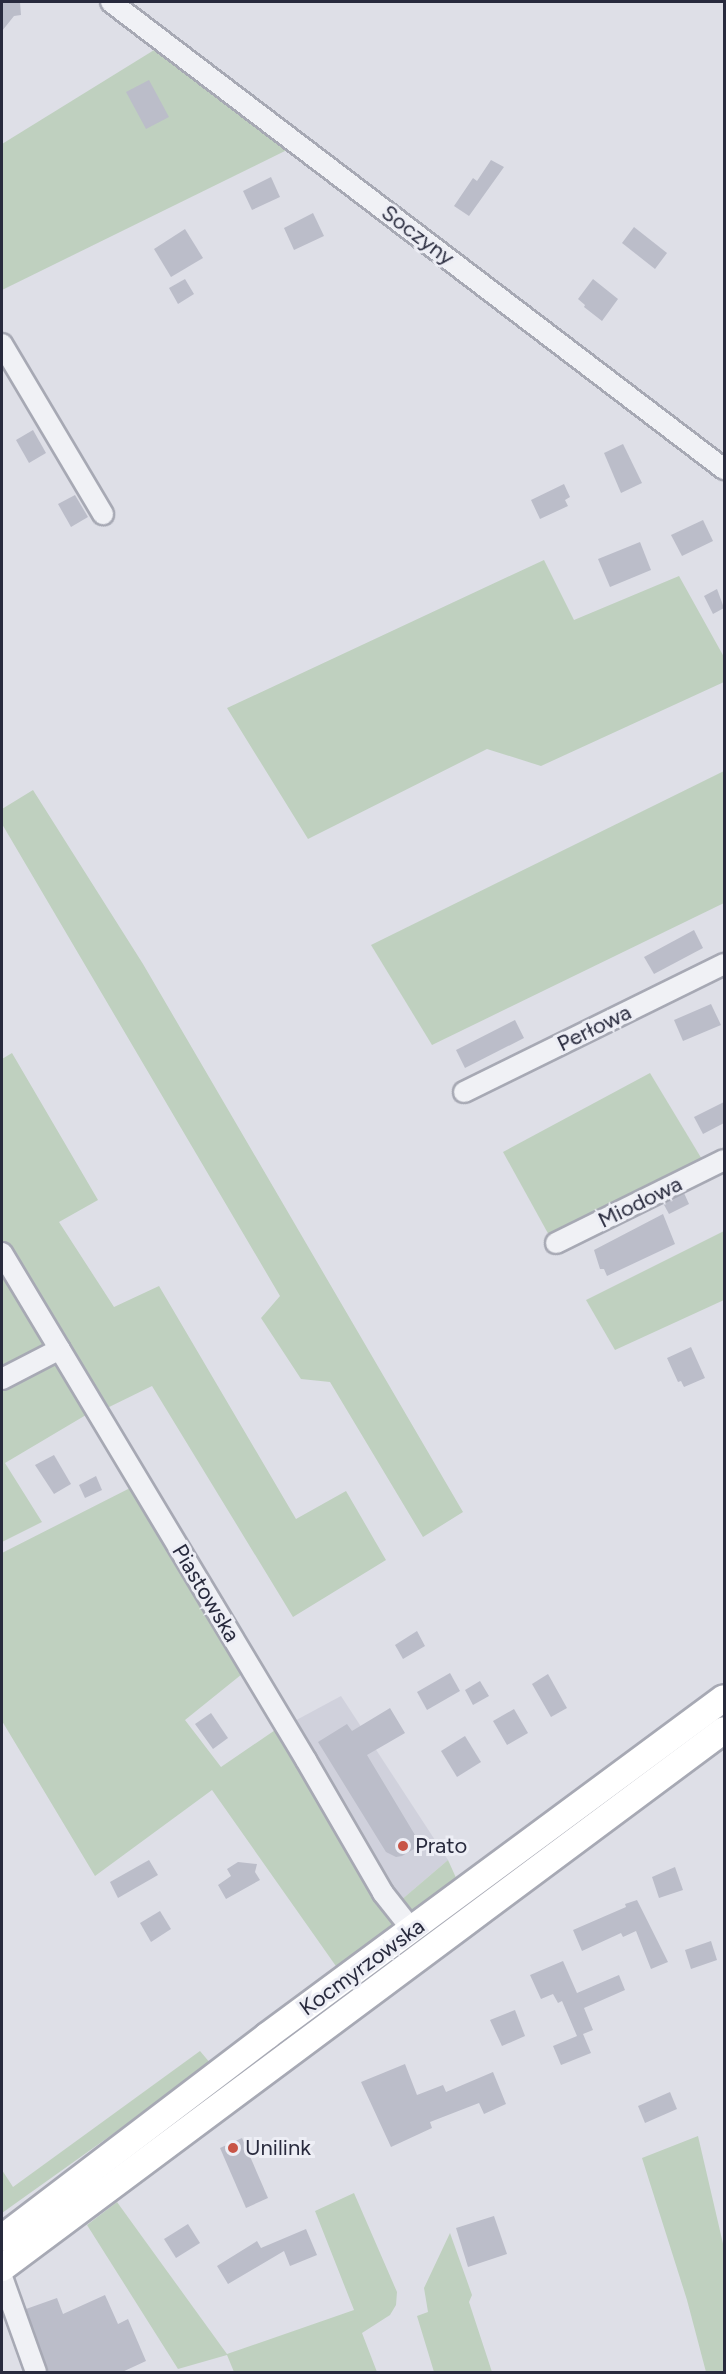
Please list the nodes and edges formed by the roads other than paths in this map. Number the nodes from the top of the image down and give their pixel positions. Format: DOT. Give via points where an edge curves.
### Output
graph roads {
  1 [pos="111,2"];
  2 [pos="2,344"];
  3 [pos="724,469"];
  4 [pos="103,514"];
  5 [pos="724,964"];
  6 [pos="464,1092"];
  7 [pos="724,1160"];
  8 [pos="556,1243"];
  9 [pos="2,1252"];
  10 [pos="60,1349"];
  11 [pos="2,1379"];
  12 [pos="724,1698"];
  13 [pos="724,1730"];
  14 [pos="412,1931"];
  15 [pos="2,2238"];
  16 [pos="2,2268"];
  17 [pos="2,2277"];
  18 [pos="36,2373"];
  1 -- 3 [label="street, Soczyny"];
  2 -- 4 [label="street"];
  5 -- 6 [label="street, Perłowa"];
  7 -- 8 [label="street, Miodowa"];
  9 -- 10 [label="street, Piastowska"];
  10 -- 11 [label="street"];
  10 -- 14 [label="street, Piastowska" via="383,1893"];
  12 -- 14 [label="main road, Kocmyrzowska"];
  13 -- 16 [label="main road, Kocmyrzowska"];
  14 -- 15 [label="main road, Kocmyrzowska"];
  17 -- 18 [label="street"];
}
